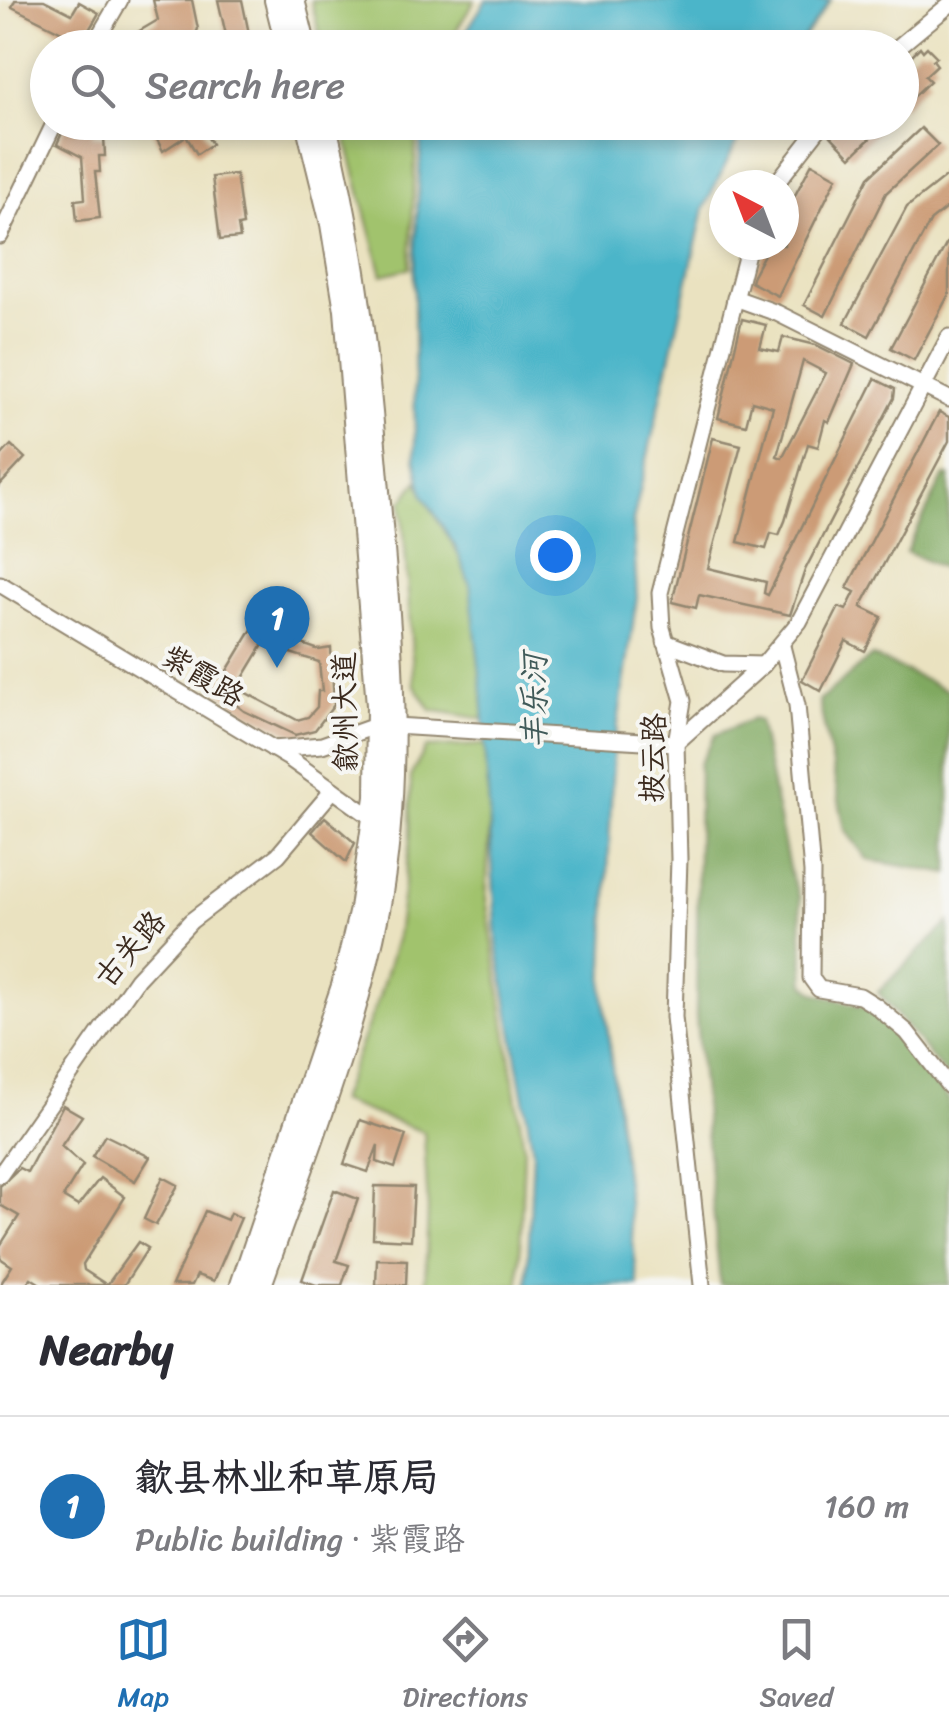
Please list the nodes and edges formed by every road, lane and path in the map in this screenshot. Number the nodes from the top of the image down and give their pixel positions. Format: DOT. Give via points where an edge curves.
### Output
graph roads {
  1 [pos="120,0"];
  2 [pos="276,0"];
  3 [pos="293,0"];
  4 [pos="949,6"];
  5 [pos="102,30"];
  6 [pos="284,30"];
  7 [pos="300,30"];
  8 [pos="919,30"];
  9 [pos="46,140"];
  10 [pos="312,140"];
  11 [pos="328,140"];
  12 [pos="810,140"];
  13 [pos="787,170"];
  14 [pos="0,236"];
  15 [pos="745,260"];
  16 [pos="735,298"];
  17 [pos="949,338"];
  18 [pos="923,386"];
  19 [pos="949,399"];
  20 [pos="0,584"];
  21 [pos="666,642"];
  22 [pos="782,646"];
  23 [pos="764,665"];
  24 [pos="386,725"];
  25 [pos="676,743"];
  26 [pos="273,749"];
  27 [pos="333,790"];
  28 [pos="374,819"];
  29 [pos="949,1086"];
  30 [pos="0,1175"];
  31 [pos="242,1285"];
  32 [pos="260,1285"];
  33 [pos="702,1285"];
  1 -- 5 [label="street"];
  2 -- 6 [label="highway"];
  3 -- 7 [label="highway"];
  4 -- 8 [label="street"];
  9 -- 14 [label="street"];
  10 -- 24 [label="highway, 歙州大道" via="346,310"];
  11 -- 24 [label="highway, 歙州大道" via="362,308"];
  12 -- 13 [label="street"];
  15 -- 16 [label="street, 披云路"];
  16 -- 18 [label="street" via="777,312"];
  16 -- 21 [label="street, 披云路" via="662,579"];
  17 -- 18 [label="street"];
  18 -- 19 [label="street"];
  18 -- 22 [label="street"];
  20 -- 26 [label="street, 紫霞路"];
  21 -- 23 [label="street" via="723,664"];
  21 -- 25 [label="street, 披云路" via="683,702"];
  22 -- 23 [label="street"];
  22 -- 29 [label="street" via="797,705 812,872 811,978 819,989 860,996 892,1018"];
  23 -- 25 [label="street"];
  24 -- 25 [label="street"];
  24 -- 26 [label="street" via="322,746"];
  24 -- 28 [label="highway, 歙州大道"];
  24 -- 32 [label="highway, 歙州大道" via="389,836 369,951 344,1044"];
  25 -- 33 [label="street, 披云路" via="674,1017"];
  26 -- 27 [label="street, 紫霞路"];
  27 -- 28 [label="street, 紫霞路"];
  27 -- 30 [label="street, 古关路" via="278,854 190,922 138,979"];
  28 -- 31 [label="highway, 歙州大道" via="338,1005"];
}
